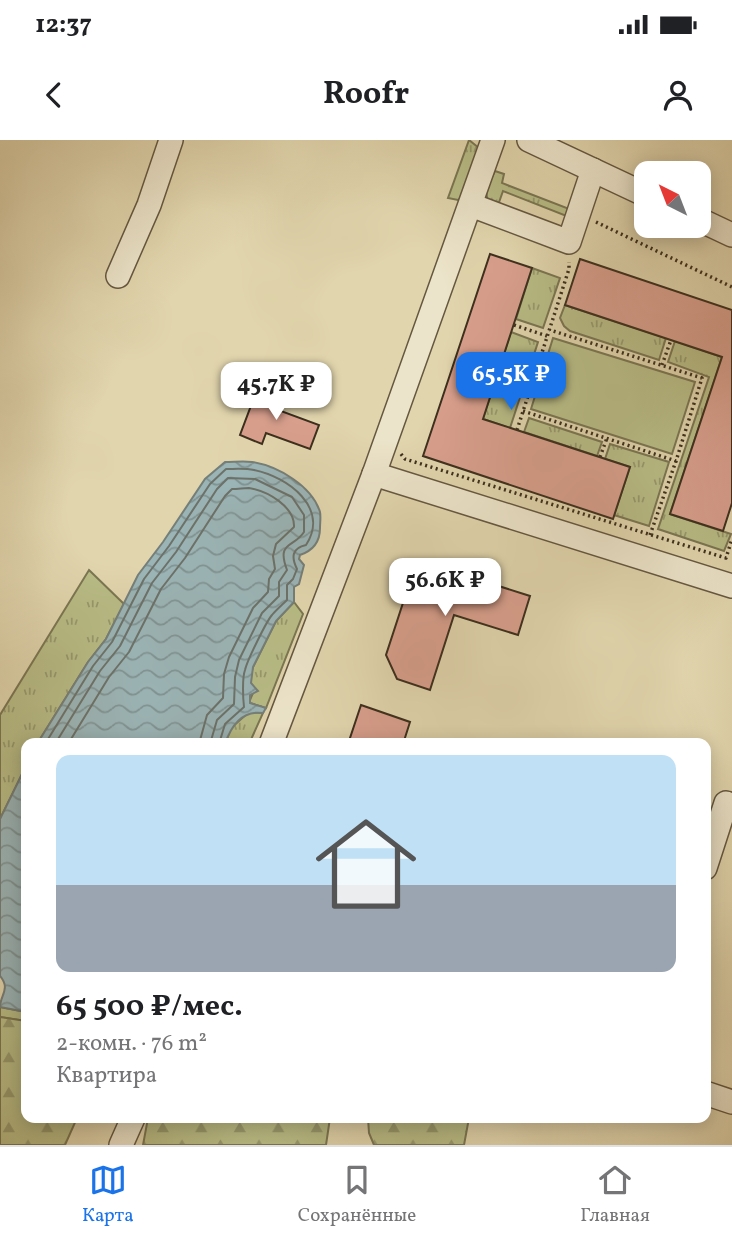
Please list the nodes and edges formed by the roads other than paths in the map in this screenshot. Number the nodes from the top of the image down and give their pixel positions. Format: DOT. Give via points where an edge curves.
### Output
graph roads {
  1 [pos="171,140"];
  2 [pos="493,140"];
  3 [pos="529,140"];
  4 [pos="593,170"];
  5 [pos="634,189"];
  6 [pos="471,205"];
  7 [pos="711,225"];
  8 [pos="732,235"];
  9 [pos="118,276"];
  10 [pos="374,474"];
  11 [pos="732,586"];
  12 [pos="273,738"];
  13 [pos="732,805"];
  14 [pos="711,850"];
  15 [pos="711,1095"];
  16 [pos="732,1101"];
  17 [pos="131,1123"];
  18 [pos="121,1145"];
  1 -- 9 [label="street"];
  2 -- 6 [label="street"];
  3 -- 4 [label="street"];
  4 -- 5 [label="street"];
  4 -- 6 [label="street" via="569,242"];
  6 -- 10 [label="street"];
  7 -- 8 [label="street"];
  10 -- 11 [label="street"];
  10 -- 12 [label="street"];
  13 -- 14 [label="street" via="726,803"];
  15 -- 16 [label="street"];
  17 -- 18 [label="street"];
}
